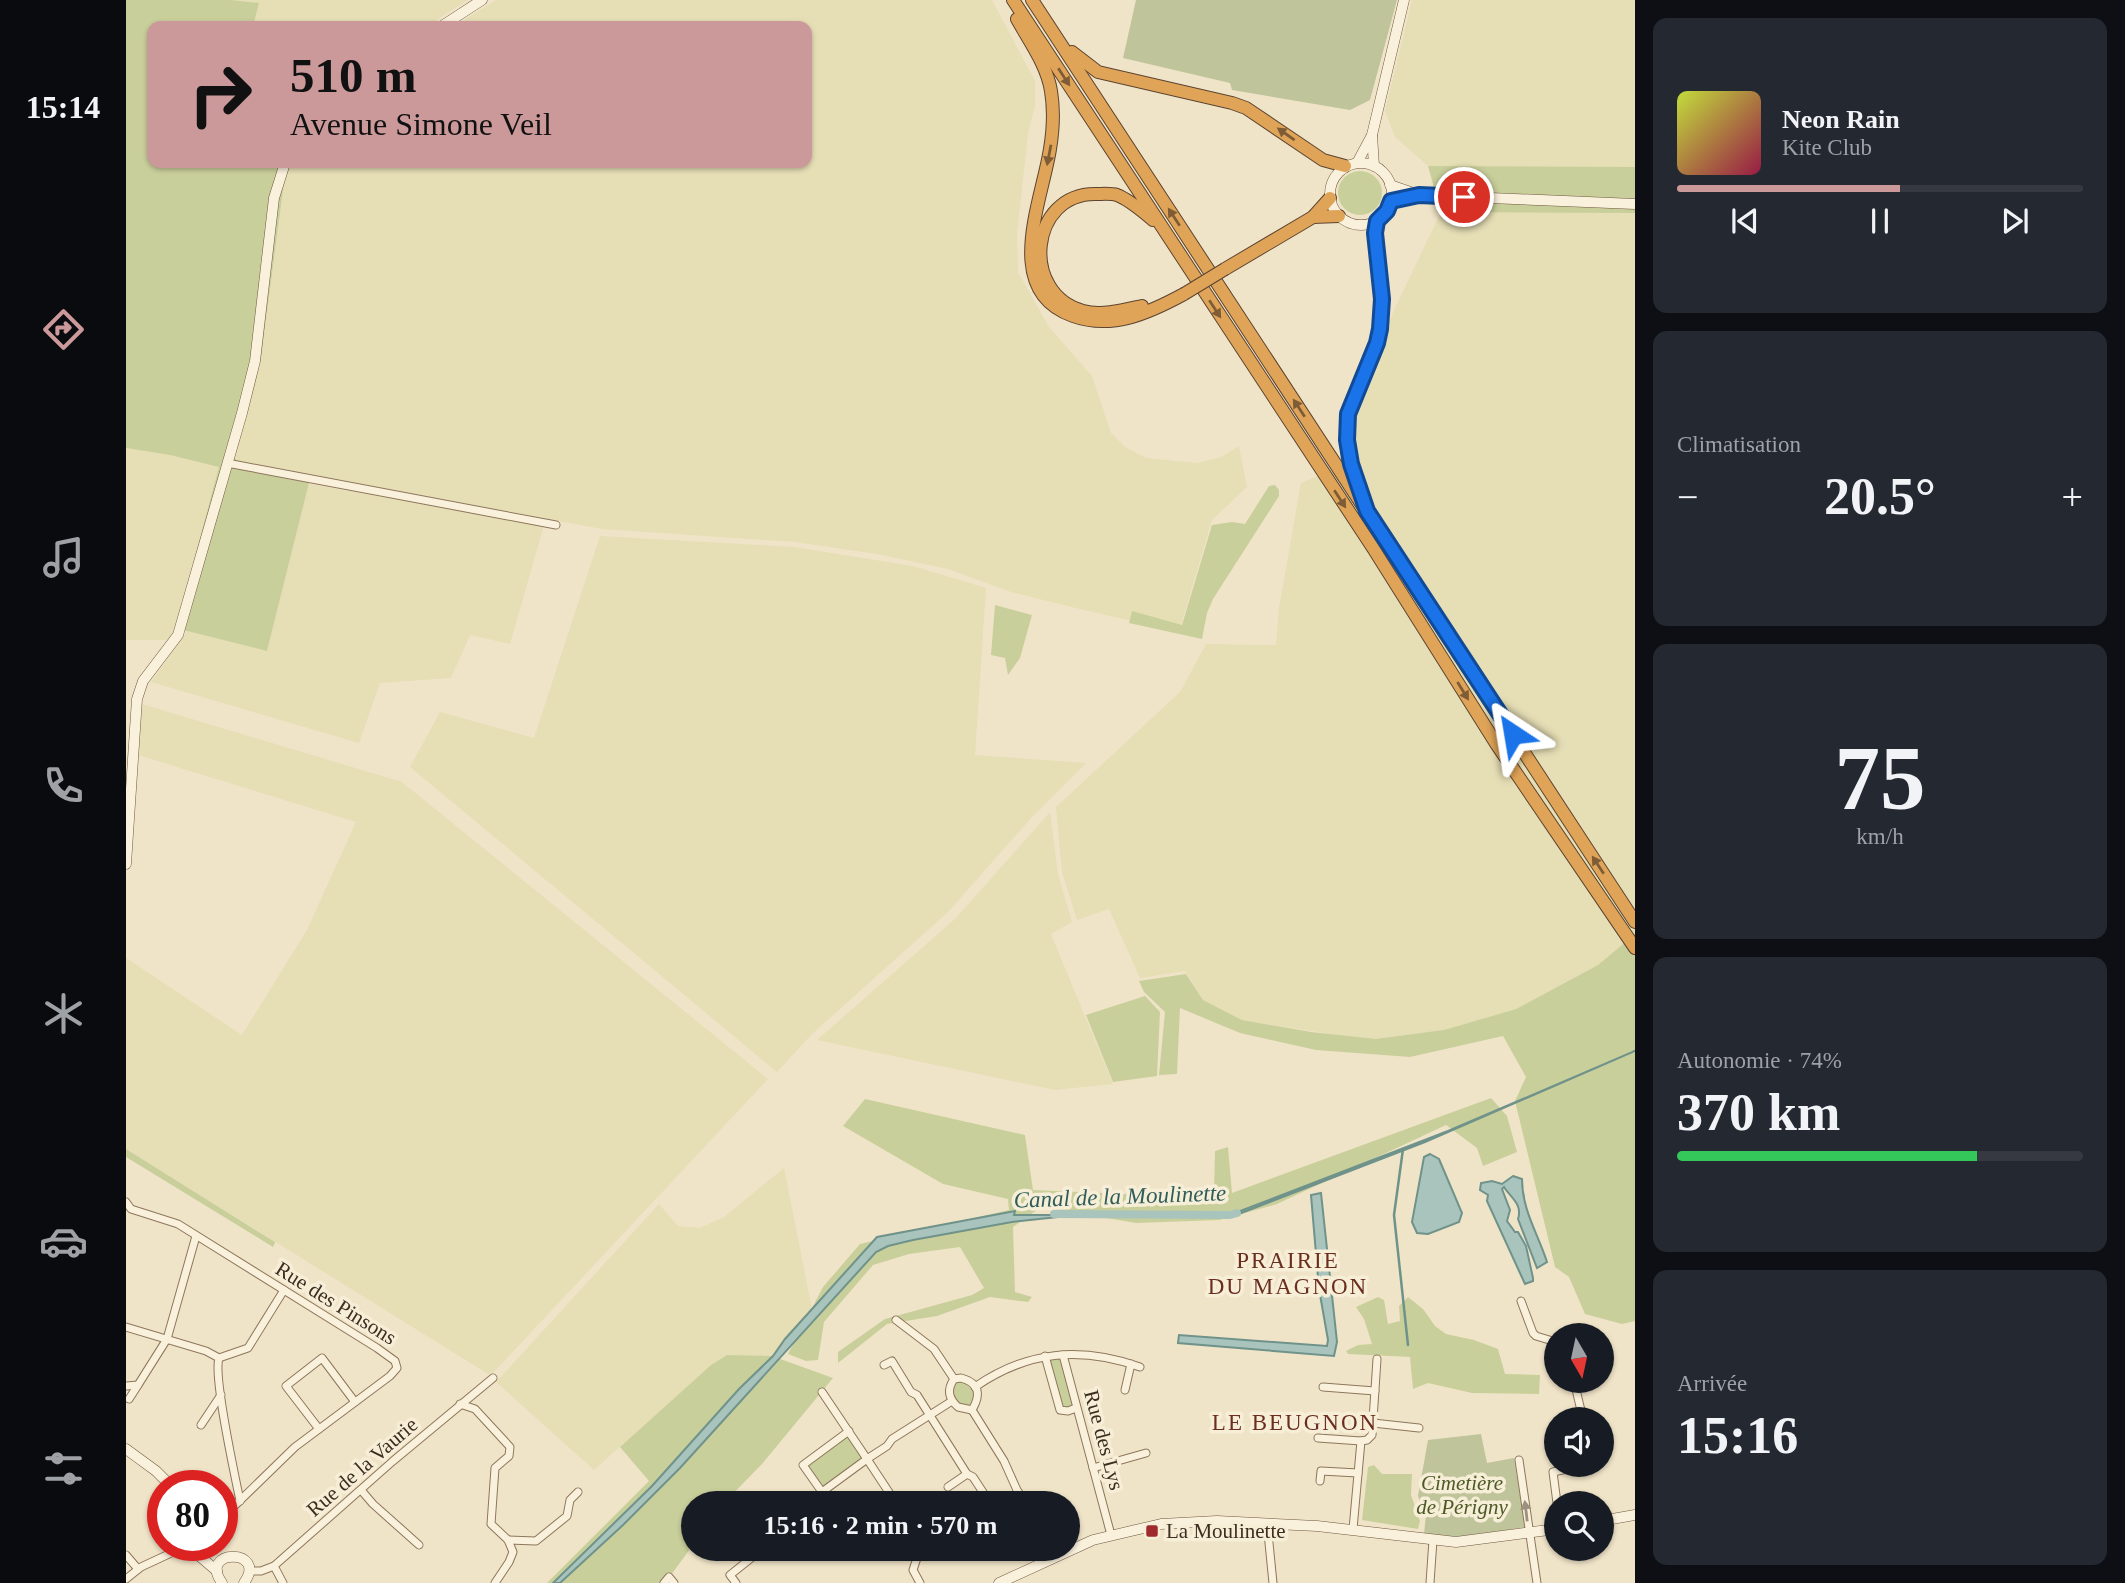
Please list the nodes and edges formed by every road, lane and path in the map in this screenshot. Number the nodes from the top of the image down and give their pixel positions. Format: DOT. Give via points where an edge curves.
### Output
graph roads {
  1 [pos="482,0"];
  2 [pos="1006,0"];
  3 [pos="1013,0"];
  4 [pos="1032,0"];
  5 [pos="1404,0"];
  6 [pos="450,21"];
  7 [pos="1056,37"];
  8 [pos="1372,135"];
  9 [pos="1351,165"];
  10 [pos="1374,166"];
  11 [pos="283,168"];
  12 [pos="1390,185"];
  13 [pos="1419,195"];
  14 [pos="1330,198"];
  15 [pos="1391,201"];
  16 [pos="1635,204"];
  17 [pos="1339,216"];
  18 [pos="1313,217"];
  19 [pos="1377,221"];
  20 [pos="1162,227"];
  21 [pos="1179,296"];
  22 [pos="227,463"];
  23 [pos="1367,511"];
  24 [pos="556,524"];
  25 [pos="126,864"];
  26 [pos="1635,922"];
  27 [pos="1635,948"];
  28 [pos="128,1207"];
  29 [pos="196,1236"];
  30 [pos="284,1290"];
  31 [pos="1521,1301"];
  32 [pos="896,1320"];
  33 [pos="126,1327"];
  34 [pos="1544,1338"];
  35 [pos="167,1339"];
  36 [pos="1062,1355"];
  37 [pos="1045,1356"];
  38 [pos="219,1358"];
  39 [pos="1377,1359"];
  40 [pos="1131,1364"];
  41 [pos="884,1365"];
  42 [pos="1140,1367"];
  43 [pos="493,1378"];
  44 [pos="954,1379"];
  45 [pos="126,1386"];
  46 [pos="975,1387"];
  47 [pos="1323,1387"];
  48 [pos="136,1388"];
  49 [pos="1125,1390"];
  50 [pos="1375,1391"];
  51 [pos="822,1392"];
  52 [pos="129,1399"];
  53 [pos="952,1401"];
  54 [pos="355,1402"];
  55 [pos="460,1404"];
  56 [pos="219,1405"];
  57 [pos="1076,1408"];
  58 [pos="972,1410"];
  59 [pos="930,1415"];
  60 [pos="1373,1423"];
  61 [pos="201,1425"];
  62 [pos="1419,1428"];
  63 [pos="318,1429"];
  64 [pos="849,1431"];
  65 [pos="1318,1438"];
  66 [pos="1362,1441"];
  67 [pos="126,1449"];
  68 [pos="1146,1453"];
  69 [pos="867,1459"];
  70 [pos="1519,1460"];
  71 [pos="1093,1468"];
  72 [pos="155,1470"];
  73 [pos="967,1474"];
  74 [pos="1358,1474"];
  75 [pos="1320,1481"];
  76 [pos="948,1487"];
  77 [pos="361,1490"];
  78 [pos="889,1491"];
  79 [pos="983,1491"];
  80 [pos="1018,1491"];
  81 [pos="578,1492"];
  82 [pos="240,1501"];
  83 [pos="1635,1515"];
  84 [pos="1614,1519"];
  85 [pos="1268,1523"];
  86 [pos="1353,1529"];
  87 [pos="1544,1531"];
  88 [pos="1529,1534"];
  89 [pos="1111,1535"];
  90 [pos="508,1540"];
  91 [pos="1433,1540"];
  92 [pos="1080,1544"];
  93 [pos="419,1545"];
  94 [pos="126,1555"];
  95 [pos="238,1558"];
  96 [pos="154,1561"];
  97 [pos="205,1561"];
  98 [pos="222,1561"];
  99 [pos="748,1561"];
  100 [pos="916,1561"];
  101 [pos="1038,1561"];
  102 [pos="274,1566"];
  103 [pos="138,1569"];
  104 [pos="217,1571"];
  105 [pos="249,1571"];
  106 [pos="126,1579"];
  107 [pos="222,1583"];
  108 [pos="244,1583"];
  109 [pos="283,1583"];
  110 [pos="495,1583"];
  111 [pos="736,1583"];
  112 [pos="920,1583"];
  113 [pos="999,1583"];
  114 [pos="1273,1583"];
  115 [pos="1430,1583"];
  116 [pos="1536,1583"];
  1 -- 6 [label="street"];
  2 -- 21 [label="highway, one-way" via="1051,89 1051,149 1030,247 1037,286 1065,313 1099,323 1156,309"];
  3 -- 20 [label="highway, one-way"];
  4 -- 7 [label="highway"];
  5 -- 8 [label="street"];
  9 -- 7 [label="highway, one-way" via="1324,160 1257,114 1232,103 1098,72"];
  23 -- 7 [label="highway, one-way"];
  8 -- 9 [label="street"];
  8 -- 10 [label="street"];
  9 -- 10 [label="street"];
  9 -- 14 [label="street" via="1332,181"];
  10 -- 12 [label="street"];
  11 -- 22 [label="street" via="274,198 255,361"];
  12 -- 13 [label="street"];
  12 -- 15 [label="street"];
  13 -- 15 [label="street"];
  13 -- 16 [label="street"];
  14 -- 17 [label="street"];
  14 -- 18 [label="highway"];
  15 -- 19 [label="street"];
  17 -- 18 [label="highway"];
  17 -- 19 [label="street" via="1355,225"];
  18 -- 21 [label="highway, bridge"];
  19 -- 23 [label="highway" via="1380,329 1346,425 1351,464"];
  20 -- 21 [label="highway" via="1115,194 1074,198 1047,223 1040,261 1055,293 1083,311 1124,310"];
  20 -- 27 [label="highway, one-way" via="1497,745"];
  22 -- 24 [label="street"];
  22 -- 25 [label="street" via="178,635 143,681 137,699"];
  26 -- 23 [label="highway, one-way"];
  28 -- 29 [label="street, Rue des Pinsons" via="178,1224"];
  29 -- 30 [label="street, Rue des Pinsons"];
  29 -- 35 [label="street"];
  30 -- 38 [label="street" via="248,1348"];
  30 -- 54 [label="street, Rue des Pinsons" via="395,1361 397,1368 390,1376"];
  31 -- 34 [label="street" via="1532,1333"];
  32 -- 44 [label="street" via="934,1349"];
  33 -- 35 [label="street"];
  35 -- 38 [label="street"];
  35 -- 48 [label="street"];
  36 -- 37 [label="street"];
  36 -- 40 [label="street" via="1084,1353"];
  36 -- 57 [label="street, Rue des Lys"];
  37 -- 46 [label="street" via="1003,1369"];
  37 -- 57 [label="street" via="1060,1410"];
  38 -- 56 [label="street"];
  39 -- 50 [label="street"];
  40 -- 42 [label="street"];
  40 -- 49 [label="street"];
  41 -- 59 [label="street" via="892,1361"];
  43 -- 55 [label="street, Rue de la Vaurie"];
  44 -- 46 [label="street" via="967,1380"];
  44 -- 53 [label="street" via="949,1390"];
  45 -- 48 [label="street"];
  46 -- 58 [label="street" via="979,1394"];
  47 -- 50 [label="street"];
  48 -- 52 [label="street"];
  50 -- 60 [label="street"];
  51 -- 64 [label="street"];
  53 -- 58 [label="street"];
  53 -- 59 [label="street"];
  54 -- 63 [label="street, Rue des Pinsons"];
  54 -- 63 [label="street" via="322,1358 286,1387"];
  55 -- 77 [label="street, Rue de la Vaurie"];
  55 -- 90 [label="street" via="475,1409 510,1447 509,1456 495,1468 491,1524"];
  56 -- 61 [label="street"];
  56 -- 82 [label="street"];
  57 -- 71 [label="street, Rue des Lys"];
  58 -- 80 [label="street"];
  59 -- 69 [label="street"];
  59 -- 73 [label="street"];
  60 -- 62 [label="street"];
  60 -- 66 [label="street" via="1372,1435"];
  63 -- 82 [label="street, Rue des Pinsons"];
  64 -- 69 [label="street"];
  64 -- 69 [label="street" via="803,1465 822,1492"];
  65 -- 66 [label="street"];
  66 -- 74 [label="street"];
  67 -- 72 [label="street"];
  68 -- 71 [label="street"];
  69 -- 78 [label="street"];
  88 -- 70 [label="street, one-way"];
  71 -- 89 [label="street, Rue des Lys"];
  73 -- 76 [label="street"];
  73 -- 79 [label="street"];
  74 -- 75 [label="street" via="1321,1471"];
  74 -- 86 [label="street"];
  77 -- 93 [label="street"];
  77 -- 102 [label="street, Rue de la Vaurie"];
  81 -- 90 [label="street" via="570,1500 567,1516 536,1541"];
  83 -- 84 [label="street"];
  85 -- 86 [label="street"];
  85 -- 89 [label="street" via="1161,1524"];
  85 -- 114 [label="street"];
  86 -- 91 [label="street"];
  87 -- 88 [label="street"];
  88 -- 91 [label="street" via="1476,1541"];
  88 -- 116 [label="street"];
  89 -- 92 [label="street"];
  90 -- 110 [label="street" via="513,1552"];
  91 -- 115 [label="street"];
  94 -- 103 [label="street"];
  95 -- 105 [label="street"];
  96 -- 103 [label="street"];
  97 -- 104 [label="street"];
  98 -- 104 [label="street"];
  99 -- 111 [label="street" via="730,1575"];
  100 -- 112 [label="street" via="913,1570"];
  101 -- 113 [label="street"];
  102 -- 105 [label="street, Rue de la Vaurie"];
  102 -- 109 [label="street"];
  103 -- 106 [label="street"];
  104 -- 107 [label="street"];
  105 -- 108 [label="street"];
}
